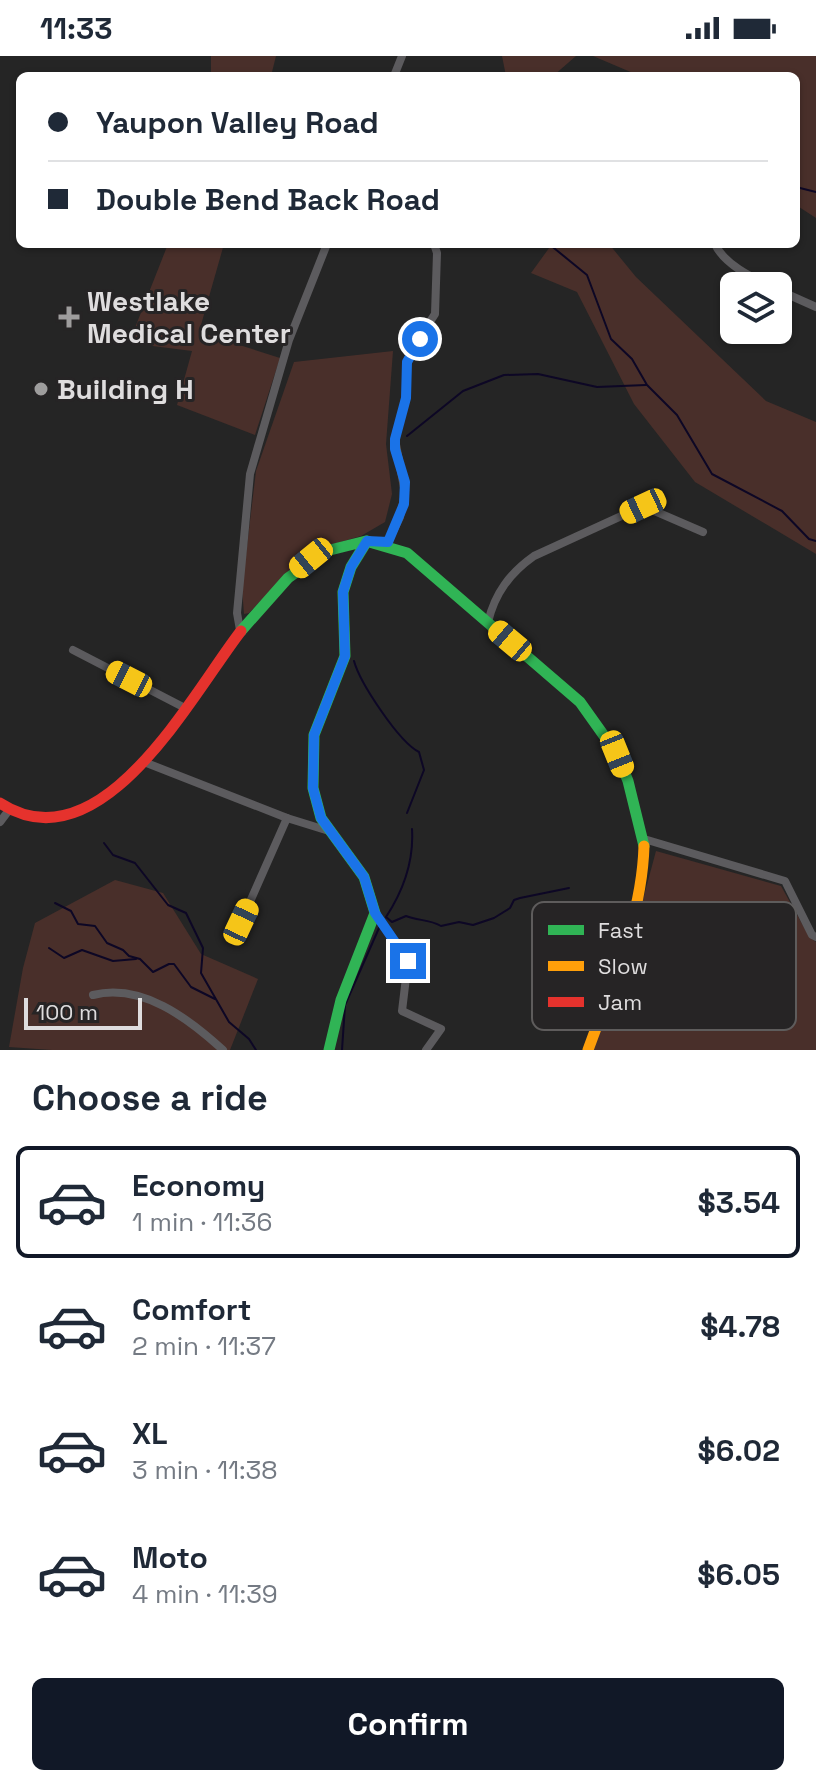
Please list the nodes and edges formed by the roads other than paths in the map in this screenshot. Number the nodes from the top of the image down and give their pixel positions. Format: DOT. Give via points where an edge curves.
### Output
graph roads {
  1 [pos="325,248"];
  2 [pos="435,248"];
  3 [pos="717,248"];
  4 [pos="746,272"];
  5 [pos="792,296"];
  6 [pos="816,307"];
  7 [pos="703,532"];
  8 [pos="367,541"];
  9 [pos="388,542"];
  10 [pos="335,547"];
  11 [pos="351,567"];
  12 [pos="488,622"];
  13 [pos="240,630"];
  14 [pos="73,650"];
  15 [pos="185,708"];
  16 [pos="144,762"];
  17 [pos="4,806"];
  18 [pos="287,818"];
  19 [pos="0,822"];
  20 [pos="329,831"];
  21 [pos="644,839"];
  22 [pos="638,902"];
  23 [pos="796,902"];
  24 [pos="796,903"];
  25 [pos="375,913"];
  26 [pos="241,922"];
  27 [pos="816,937"];
  28 [pos="93,995"];
  29 [pos="595,1030"];
  30 [pos="223,1050"];
  31 [pos="329,1050"];
  32 [pos="426,1050"];
  33 [pos="588,1050"];
  1 -- 13 [label="street" via="289,340 250,474 237,613"];
  2 -- 9 [label="street" via="435,314 407,362 406,398 395,439 405,493"];
  3 -- 4 [label="street"];
  5 -- 6 [label="street"];
  7 -- 12 [label="street" via="643,506 534,556 496,596"];
  8 -- 9 [label="street"];
  8 -- 10 [label="street"];
  8 -- 11 [label="street"];
  9 -- 12 [label="street"];
  10 -- 11 [label="street" via="348,555"];
  10 -- 13 [label="street" via="297,569"];
  11 -- 20 [label="street" via="343,592 345,656 314,735 313,788"];
  12 -- 21 [label="street" via="556,679 603,731 628,781"];
  13 -- 15 [label="street"];
  14 -- 15 [label="street"];
  15 -- 16 [label="street"];
  16 -- 17 [label="street" via="114,790 73,812 39,818"];
  16 -- 18 [label="street"];
  17 -- 19 [label="street"];
  18 -- 20 [label="street"];
  18 -- 26 [label="street"];
  20 -- 25 [label="street" via="364,877"];
  21 -- 22 [label="street"];
  21 -- 23 [label="street" via="785,881"];
  24 -- 27 [label="street"];
  25 -- 31 [label="street" via="341,1000"];
  25 -- 32 [label="street" via="408,961 402,1011 441,1029"];
  28 -- 30 [label="street" via="121,991 147,998 198,1028"];
  29 -- 33 [label="street"];
}
